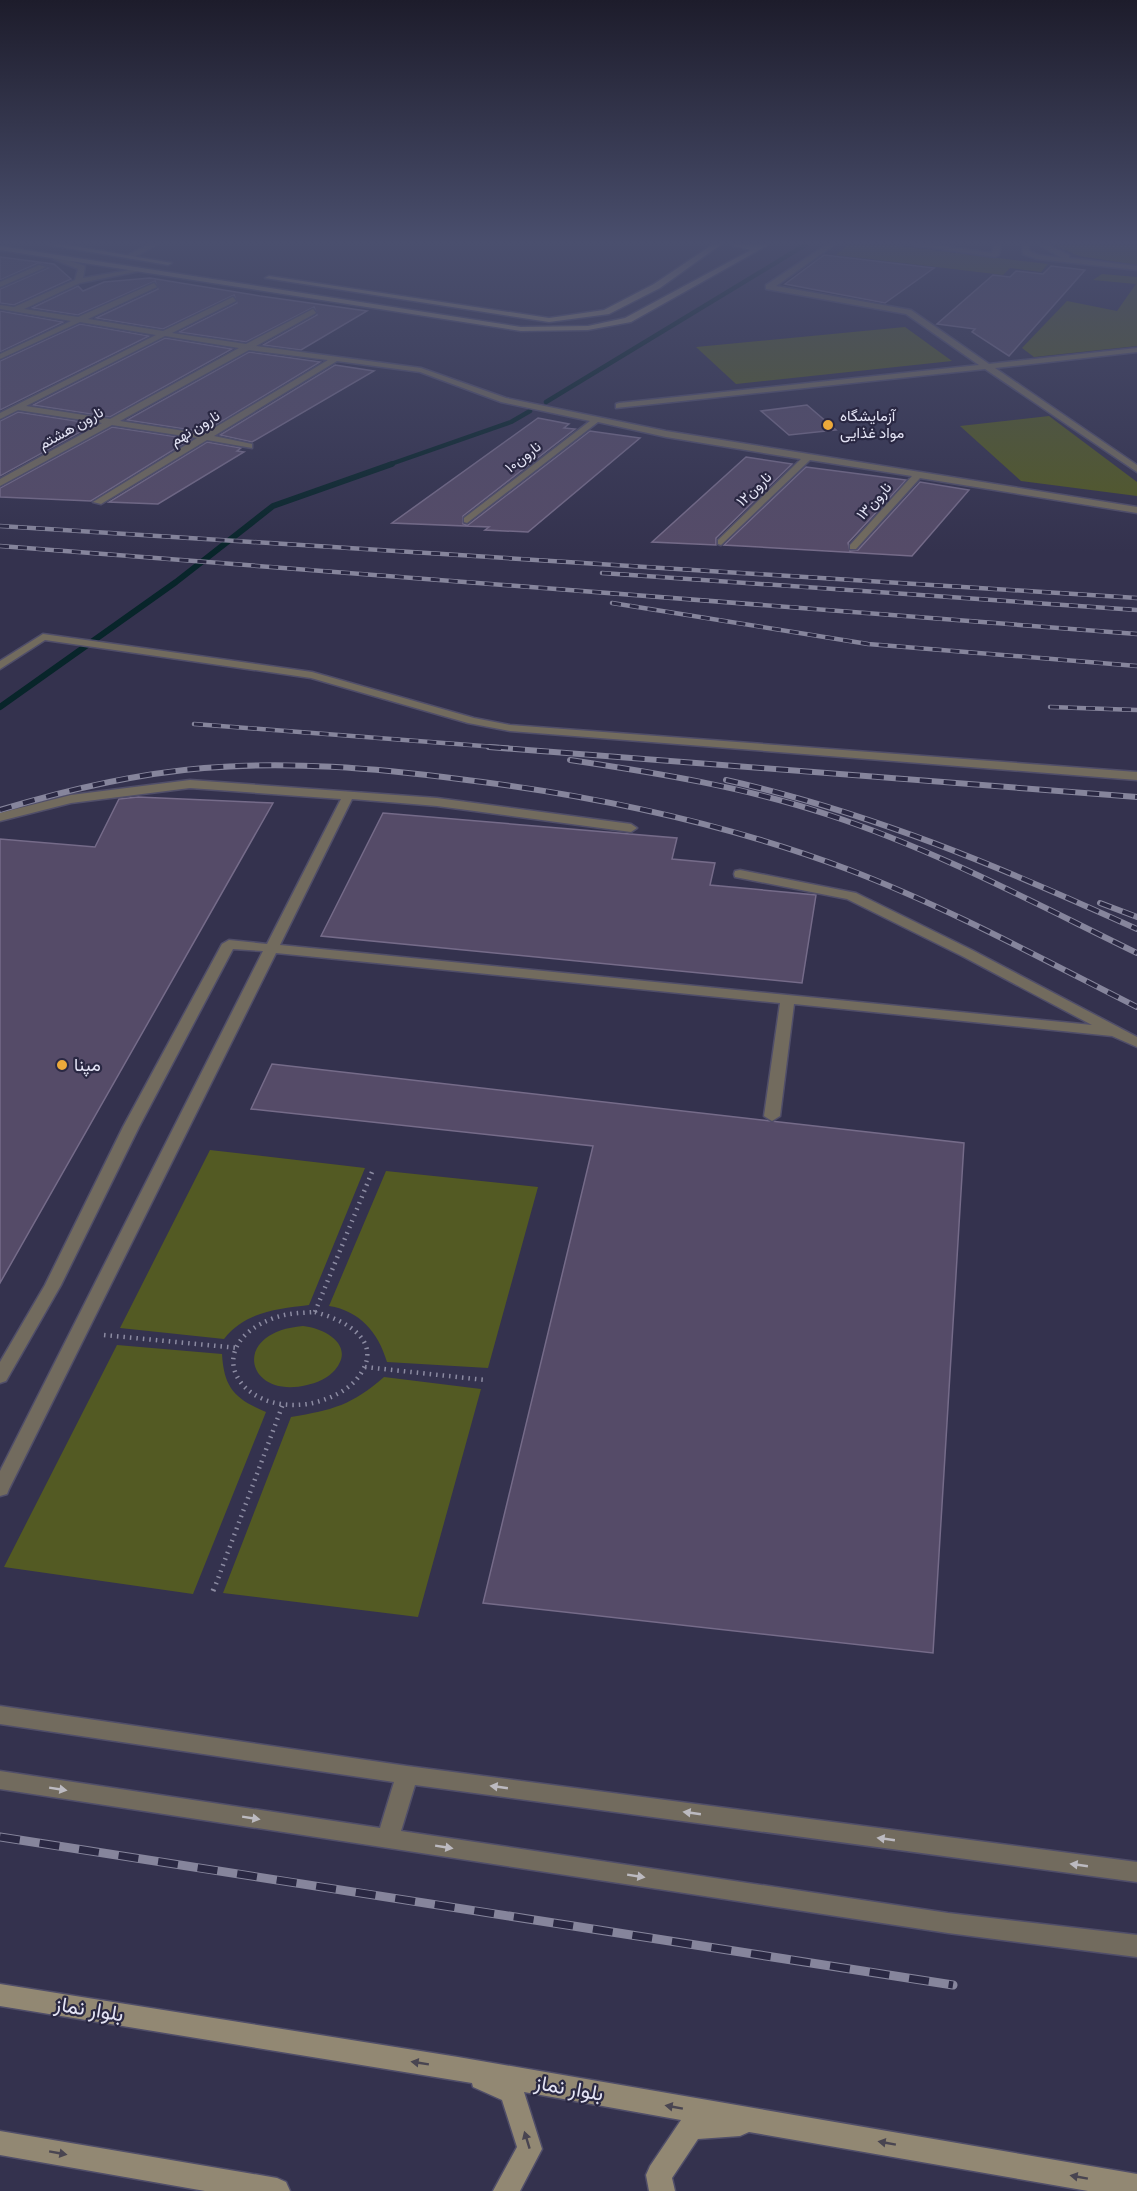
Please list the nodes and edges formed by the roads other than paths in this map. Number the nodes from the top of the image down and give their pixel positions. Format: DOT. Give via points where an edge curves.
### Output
graph roads {
  1 [pos="20,347"];
  2 [pos="135,347"];
  3 [pos="247,347"];
  4 [pos="249,347"];
  5 [pos="960,347"];
  6 [pos="1137,350"];
  7 [pos="0,357"];
  8 [pos="337,358"];
  9 [pos="988,366"];
  10 [pos="0,405"];
  11 [pos="619,406"];
  12 [pos="17,407"];
  13 [pos="0,416"];
  14 [pos="597,419"];
  15 [pos="110,422"];
  16 [pos="206,436"];
  17 [pos="249,446"];
  18 [pos="808,457"];
  19 [pos="1137,470"];
  20 [pos="918,475"];
  21 [pos="0,483"];
  22 [pos="98,501"];
  23 [pos="1137,510"];
  24 [pos="467,520"];
  25 [pos="721,542"];
  26 [pos="853,548"];
  27 [pos="0,666"];
  28 [pos="1137,776"];
  29 [pos="349,794"];
  30 [pos="0,817"];
  31 [pos="631,828"];
  32 [pos="740,874"];
  33 [pos="270,948"];
  34 [pos="788,999"];
  35 [pos="1115,1032"];
  36 [pos="1137,1042"];
  37 [pos="772,1116"];
  38 [pos="0,1377"];
  39 [pos="0,1489"];
  40 [pos="0,1715"];
  41 [pos="407,1774"];
  42 [pos="0,1780"];
  43 [pos="388,1839"];
  44 [pos="1137,1872"];
  45 [pos="1137,1946"];
  46 [pos="0,1995"];
  47 [pos="458,2069"];
  48 [pos="767,2123"];
  49 [pos="0,2143"];
  50 [pos="1137,2187"];
  51 [pos="277,2191"];
  52 [pos="506,2191"];
  53 [pos="662,2191"];
  1 -- 7 [label="street"];
  2 -- 12 [label="street"];
  3 -- 15 [label="street, نارون هشتم"];
  4 -- 8 [label="street"];
  5 -- 9 [label="street"];
  6 -- 9 [label="street"];
  8 -- 14 [label="street" via="421,370 504,400"];
  8 -- 16 [label="street, نارون نهم"];
  9 -- 11 [label="street"];
  9 -- 19 [label="street"];
  10 -- 12 [label="street"];
  12 -- 13 [label="street"];
  12 -- 15 [label="street"];
  14 -- 18 [label="street"];
  14 -- 24 [label="street, نارون۱۰"];
  15 -- 16 [label="street"];
  15 -- 21 [label="street, نارون هشتم"];
  16 -- 17 [label="street"];
  16 -- 22 [label="street, نارون نهم"];
  18 -- 20 [label="street"];
  18 -- 25 [label="street, نارون۱۲"];
  20 -- 23 [label="street"];
  20 -- 26 [label="street, نارون۱۳"];
  27 -- 28 [label="street" via="42,637 312,675 472,721 510,728"];
  29 -- 30 [label="street" via="190,784 71,799"];
  29 -- 31 [label="street"];
  29 -- 33 [label="street"];
  32 -- 35 [label="street" via="851,896"];
  33 -- 34 [label="street"];
  33 -- 38 [label="street" via="229,944 131,1127 53,1285"];
  33 -- 39 [label="street"];
  34 -- 35 [label="street"];
  34 -- 37 [label="street"];
  35 -- 36 [label="street"];
  40 -- 41 [label="street"];
  41 -- 43 [label="street"];
  44 -- 41 [label="street, one-way"];
  42 -- 43 [label="street, one-way"];
  43 -- 45 [label="street, one-way" via="948,1923"];
  47 -- 46 [label="main road, بلوار نماز, one-way"];
  48 -- 47 [label="main road, بلوار نماز, one-way"];
  52 -- 47 [label="main road, one-way" via="530,2149 512,2092"];
  50 -- 48 [label="main road, بلوار نماز, one-way"];
  48 -- 53 [label="main road" via="691,2127 659,2175"];
  49 -- 51 [label="main road, one-way"];
}
